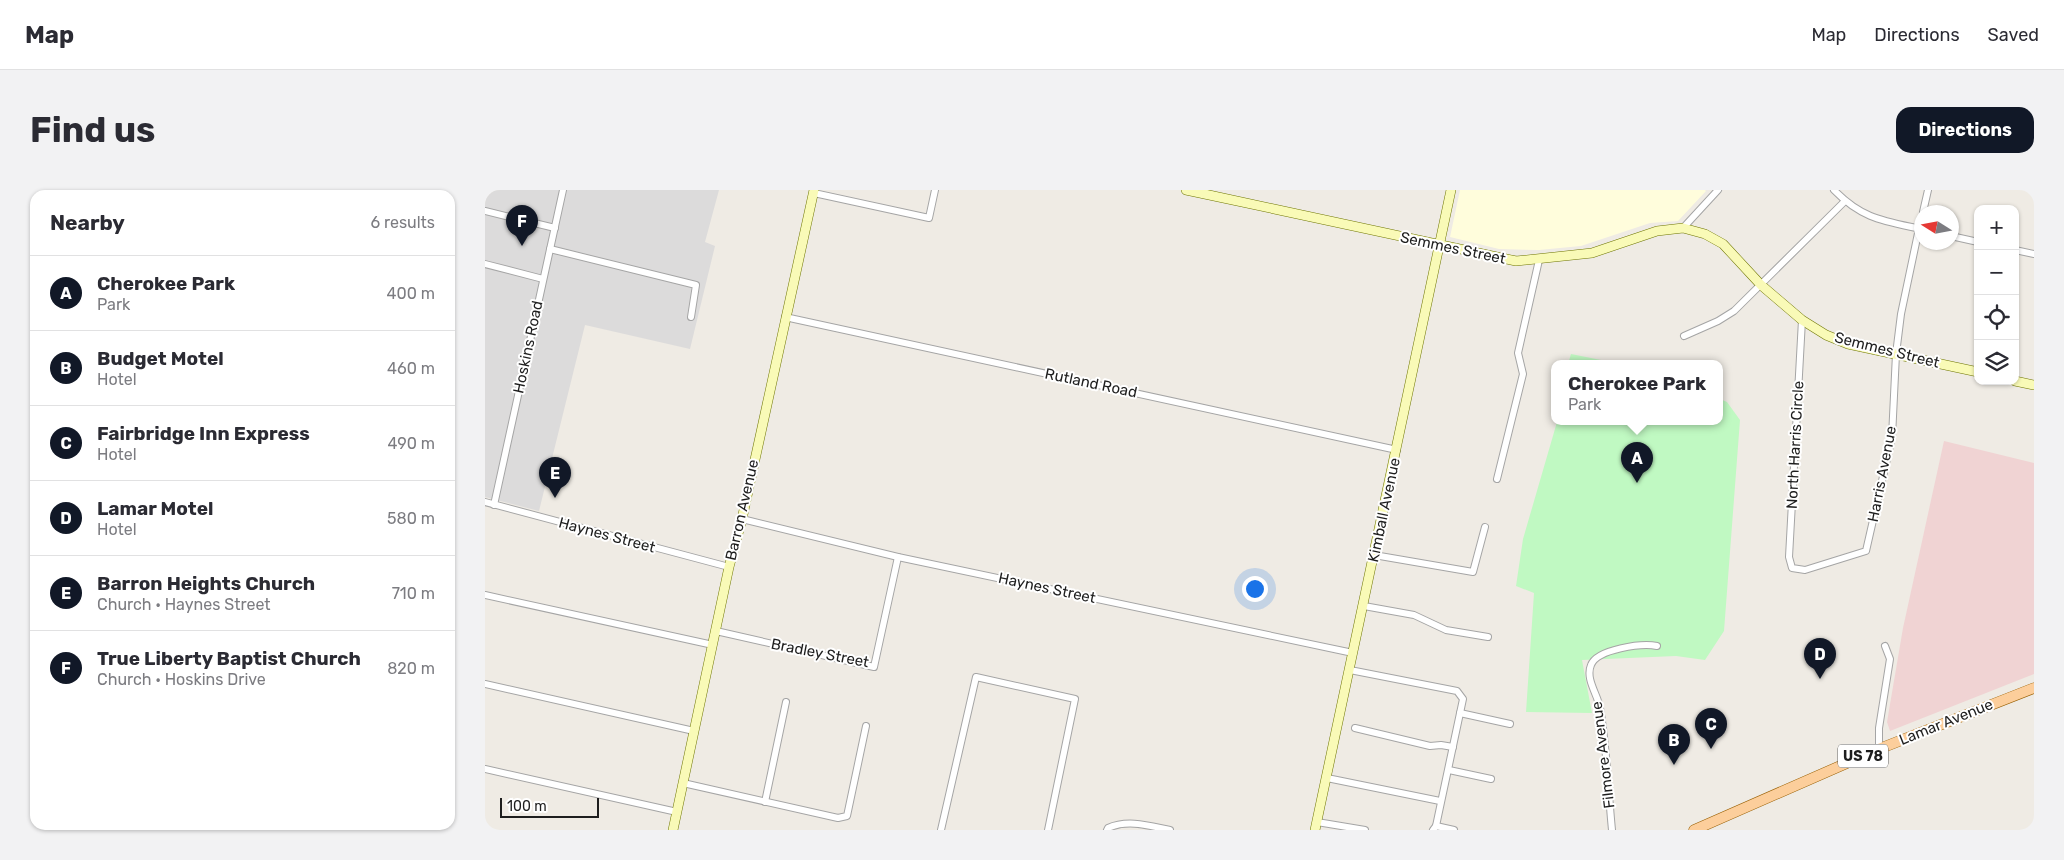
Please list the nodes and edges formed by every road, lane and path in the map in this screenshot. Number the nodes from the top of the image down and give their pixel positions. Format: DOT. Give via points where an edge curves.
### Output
graph roads {
  1 [pos="563,190"];
  2 [pos="935,190"];
  3 [pos="1186,190"];
  4 [pos="1451,190"];
  5 [pos="1834,190"];
  6 [pos="1928,190"];
  7 [pos="814,191"];
  8 [pos="1717,191"];
  9 [pos="1845,202"];
  10 [pos="1925,205"];
  11 [pos="485,211"];
  12 [pos="555,228"];
  13 [pos="1683,228"];
  14 [pos="1914,228"];
  15 [pos="1959,238"];
  16 [pos="1974,241"];
  17 [pos="1439,245"];
  18 [pos="550,249"];
  19 [pos="1915,250"];
  20 [pos="2019,251"];
  21 [pos="2034,254"];
  22 [pos="1539,260"];
  23 [pos="485,264"];
  24 [pos="543,278"];
  25 [pos="1761,285"];
  26 [pos="691,317"];
  27 [pos="785,317"];
  28 [pos="1802,320"];
  29 [pos="1684,336"];
  30 [pos="1896,354"];
  31 [pos="1974,371"];
  32 [pos="2019,382"];
  33 [pos="2034,385"];
  34 [pos="1397,450"];
  35 [pos="1497,480"];
  36 [pos="485,502"];
  37 [pos="494,505"];
  38 [pos="742,519"];
  39 [pos="1485,527"];
  40 [pos="1866,551"];
  41 [pos="1375,555"];
  42 [pos="898,557"];
  43 [pos="729,567"];
  44 [pos="485,595"];
  45 [pos="1364,606"];
  46 [pos="716,631"];
  47 [pos="1488,637"];
  48 [pos="713,645"];
  49 [pos="1657,646"];
  50 [pos="1885,646"];
  51 [pos="1353,653"];
  52 [pos="1350,670"];
  53 [pos="485,684"];
  54 [pos="2034,688"];
  55 [pos="786,702"];
  56 [pos="1460,713"];
  57 [pos="1510,724"];
  58 [pos="866,726"];
  59 [pos="1355,728"];
  60 [pos="694,731"];
  61 [pos="1453,747"];
  62 [pos="1879,749"];
  63 [pos="485,769"];
  64 [pos="1449,770"];
  65 [pos="1327,778"];
  66 [pos="1491,779"];
  67 [pos="683,783"];
  68 [pos="1440,801"];
  69 [pos="765,802"];
  70 [pos="677,812"];
  71 [pos="1316,826"];
  72 [pos="1434,828"];
  73 [pos="673,830"];
  74 [pos="941,830"];
  75 [pos="1048,830"];
  76 [pos="1107,830"];
  77 [pos="1170,830"];
  78 [pos="1365,830"];
  79 [pos="1454,830"];
  80 [pos="1612,830"];
  81 [pos="1694,830"];
  1 -- 12 [label="street, Hoskins Road"];
  2 -- 7 [label="street" via="929,218"];
  3 -- 17 [label="main road, Semmes Street"];
  4 -- 17 [label="main road, Kimball Avenue"];
  5 -- 9 [label="street"];
  6 -- 10 [label="street"];
  7 -- 27 [label="main road, Barron Avenue"];
  8 -- 13 [label="street"];
  9 -- 14 [label="street" via="1866,216"];
  9 -- 25 [label="street"];
  11 -- 12 [label="street"];
  12 -- 18 [label="street, Hoskins Road"];
  13 -- 22 [label="main road, Semmes Street" via="1657,231 1592,253"];
  13 -- 25 [label="main road, Semmes Street" via="1705,234 1723,244"];
  15 -- 16 [label="street"];
  17 -- 22 [label="main road, Semmes Street" via="1506,260"];
  17 -- 34 [label="main road, Kimball Avenue"];
  18 -- 24 [label="street, Hoskins Road"];
  18 -- 26 [label="street" via="697,285"];
  19 -- 30 [label="street, Harris Avenue"];
  20 -- 21 [label="street"];
  22 -- 35 [label="street" via="1519,353 1523,374"];
  23 -- 24 [label="street"];
  24 -- 37 [label="street, Hoskins Road"];
  25 -- 28 [label="main road, Semmes Street"];
  25 -- 29 [label="street" via="1734,311"];
  27 -- 34 [label="street, Rutland Road"];
  27 -- 38 [label="main road, Barron Avenue"];
  28 -- 30 [label="main road, Semmes Street" via="1848,344"];
  28 -- 40 [label="street, North Harris Circle" via="1789,557 1792,568 1805,570"];
  30 -- 31 [label="main road, Semmes Street"];
  30 -- 40 [label="street, Harris Avenue" via="1891,437"];
  32 -- 33 [label="main road"];
  34 -- 41 [label="main road, Kimball Avenue"];
  36 -- 37 [label="street, Haynes Street"];
  37 -- 43 [label="street, Haynes Street"];
  38 -- 42 [label="street, Haynes Street"];
  38 -- 43 [label="main road, Barron Avenue"];
  39 -- 41 [label="street" via="1473,572"];
  41 -- 45 [label="main road, Kimball Avenue"];
  42 -- 46 [label="street, Bradley Street" via="874,667"];
  42 -- 51 [label="street, Haynes Street"];
  43 -- 46 [label="main road, Barron Avenue"];
  44 -- 48 [label="street"];
  45 -- 47 [label="street" via="1414,616 1446,630"];
  45 -- 51 [label="main road, Kimball Avenue"];
  46 -- 48 [label="main road, Barron Avenue"];
  48 -- 60 [label="main road, Barron Avenue"];
  49 -- 80 [label="street, Filmore Avenue" via="1603,653 1596,656 1589,669 1600,707"];
  50 -- 62 [label="street" via="1890,659 1879,728"];
  51 -- 52 [label="main road, Kimball Avenue"];
  52 -- 56 [label="street" via="1457,691 1463,699"];
  52 -- 65 [label="main road, Kimball Avenue"];
  53 -- 60 [label="street"];
  54 -- 62 [label="main road, Lamar Avenue / US 78"];
  55 -- 69 [label="street"];
  56 -- 57 [label="street"];
  56 -- 61 [label="street"];
  58 -- 69 [label="street" via="847,816 838,818"];
  59 -- 61 [label="street" via="1430,746"];
  60 -- 67 [label="main road, Barron Avenue"];
  61 -- 64 [label="street"];
  62 -- 81 [label="main road, Lamar Avenue / US 78"];
  63 -- 70 [label="street"];
  64 -- 66 [label="street"];
  64 -- 68 [label="street"];
  65 -- 68 [label="street"];
  65 -- 71 [label="main road, Kimball Avenue"];
  67 -- 69 [label="street"];
  67 -- 70 [label="main road, Barron Avenue"];
  68 -- 72 [label="street"];
  70 -- 73 [label="main road, Barron Avenue"];
  71 -- 78 [label="street"];
  72 -- 79 [label="street"];
  74 -- 75 [label="street" via="976,677 1075,699"];
  76 -- 77 [label="street" via="1114,825 1128,823"];
}
